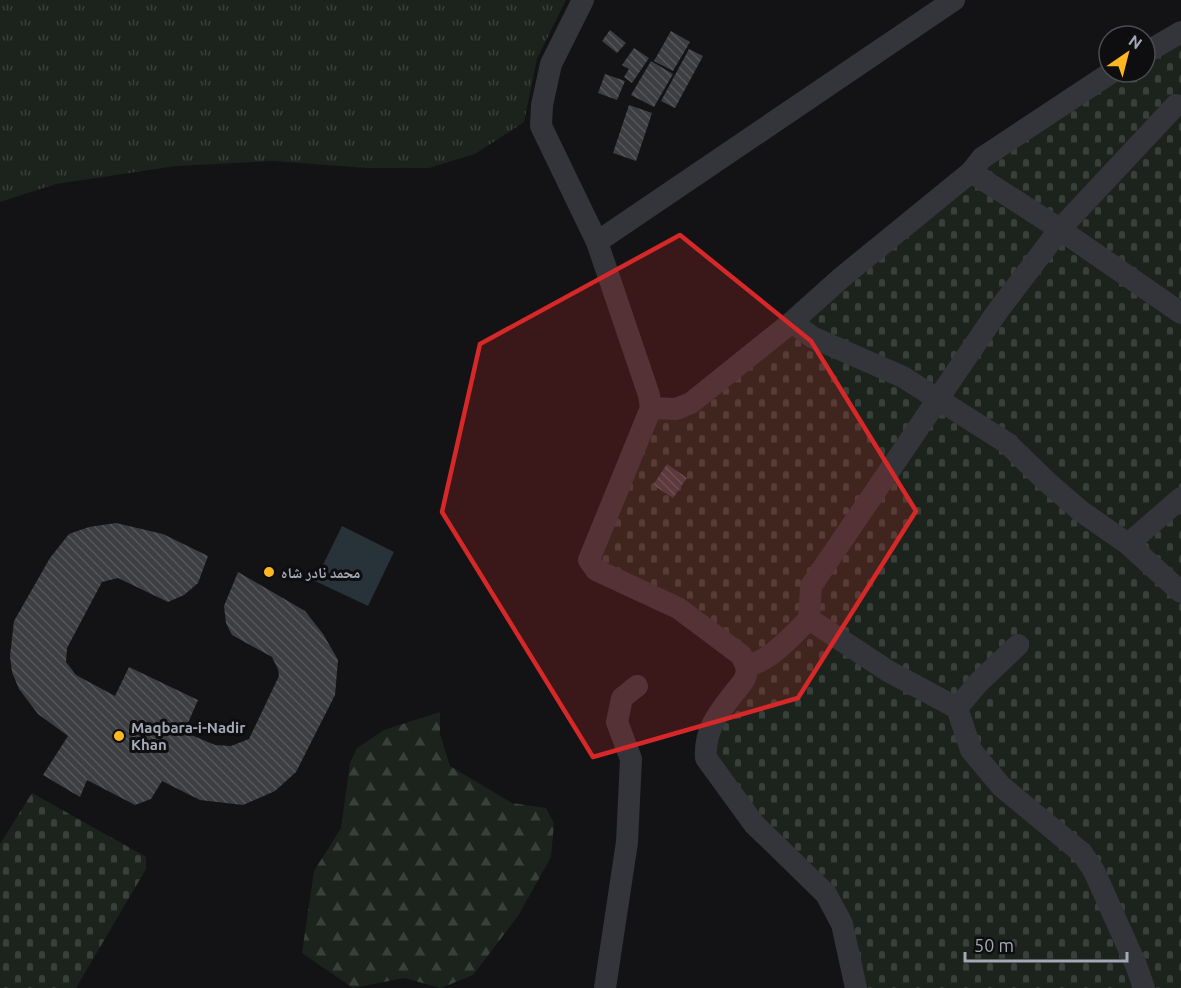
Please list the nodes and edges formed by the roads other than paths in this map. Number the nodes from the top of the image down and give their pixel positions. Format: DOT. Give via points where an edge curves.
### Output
graph roads {
  1 [pos="583,0"];
  2 [pos="954,0"];
  3 [pos="1181,32"];
  4 [pos="1157,46"];
  5 [pos="1097,82"];
  6 [pos="1176,105"];
  7 [pos="970,172"];
  8 [pos="1060,229"];
  9 [pos="597,242"];
  10 [pos="1181,314"];
  11 [pos="792,322"];
  12 [pos="939,400"];
  13 [pos="651,408"];
  14 [pos="1181,498"];
  15 [pos="1128,544"];
  16 [pos="1181,592"];
  17 [pos="809,619"];
  18 [pos="1018,645"];
  19 [pos="747,666"];
  20 [pos="637,686"];
  21 [pos="957,708"];
  22 [pos="605,988"];
  23 [pos="856,988"];
  24 [pos="1144,988"];
  1 -- 9 [label="street" via="551,64 541,126"];
  2 -- 9 [label="street"];
  3 -- 4 [label="street"];
  5 -- 7 [label="street" via="982,158"];
  6 -- 8 [label="street"];
  7 -- 8 [label="street"];
  7 -- 11 [label="street"];
  8 -- 10 [label="street"];
  8 -- 12 [label="street"];
  9 -- 13 [label="street"];
  11 -- 12 [label="street" via="812,337 903,377"];
  11 -- 13 [label="street" via="691,404 676,409"];
  12 -- 15 [label="street" via="1007,443 1082,513"];
  12 -- 17 [label="street" via="811,586"];
  13 -- 19 [label="street" via="589,560 596,570 678,608 741,655"];
  14 -- 15 [label="street"];
  15 -- 16 [label="street"];
  17 -- 19 [label="street" via="785,643"];
  17 -- 21 [label="street" via="888,671"];
  18 -- 21 [label="street"];
  19 -- 23 [label="street" via="746,677 708,731 706,758 754,824 826,894 842,924"];
  20 -- 22 [label="street" via="622,698 617,723 631,759 627,842"];
  21 -- 24 [label="street" via="971,750 1001,786 1082,852 1094,871"];
}
